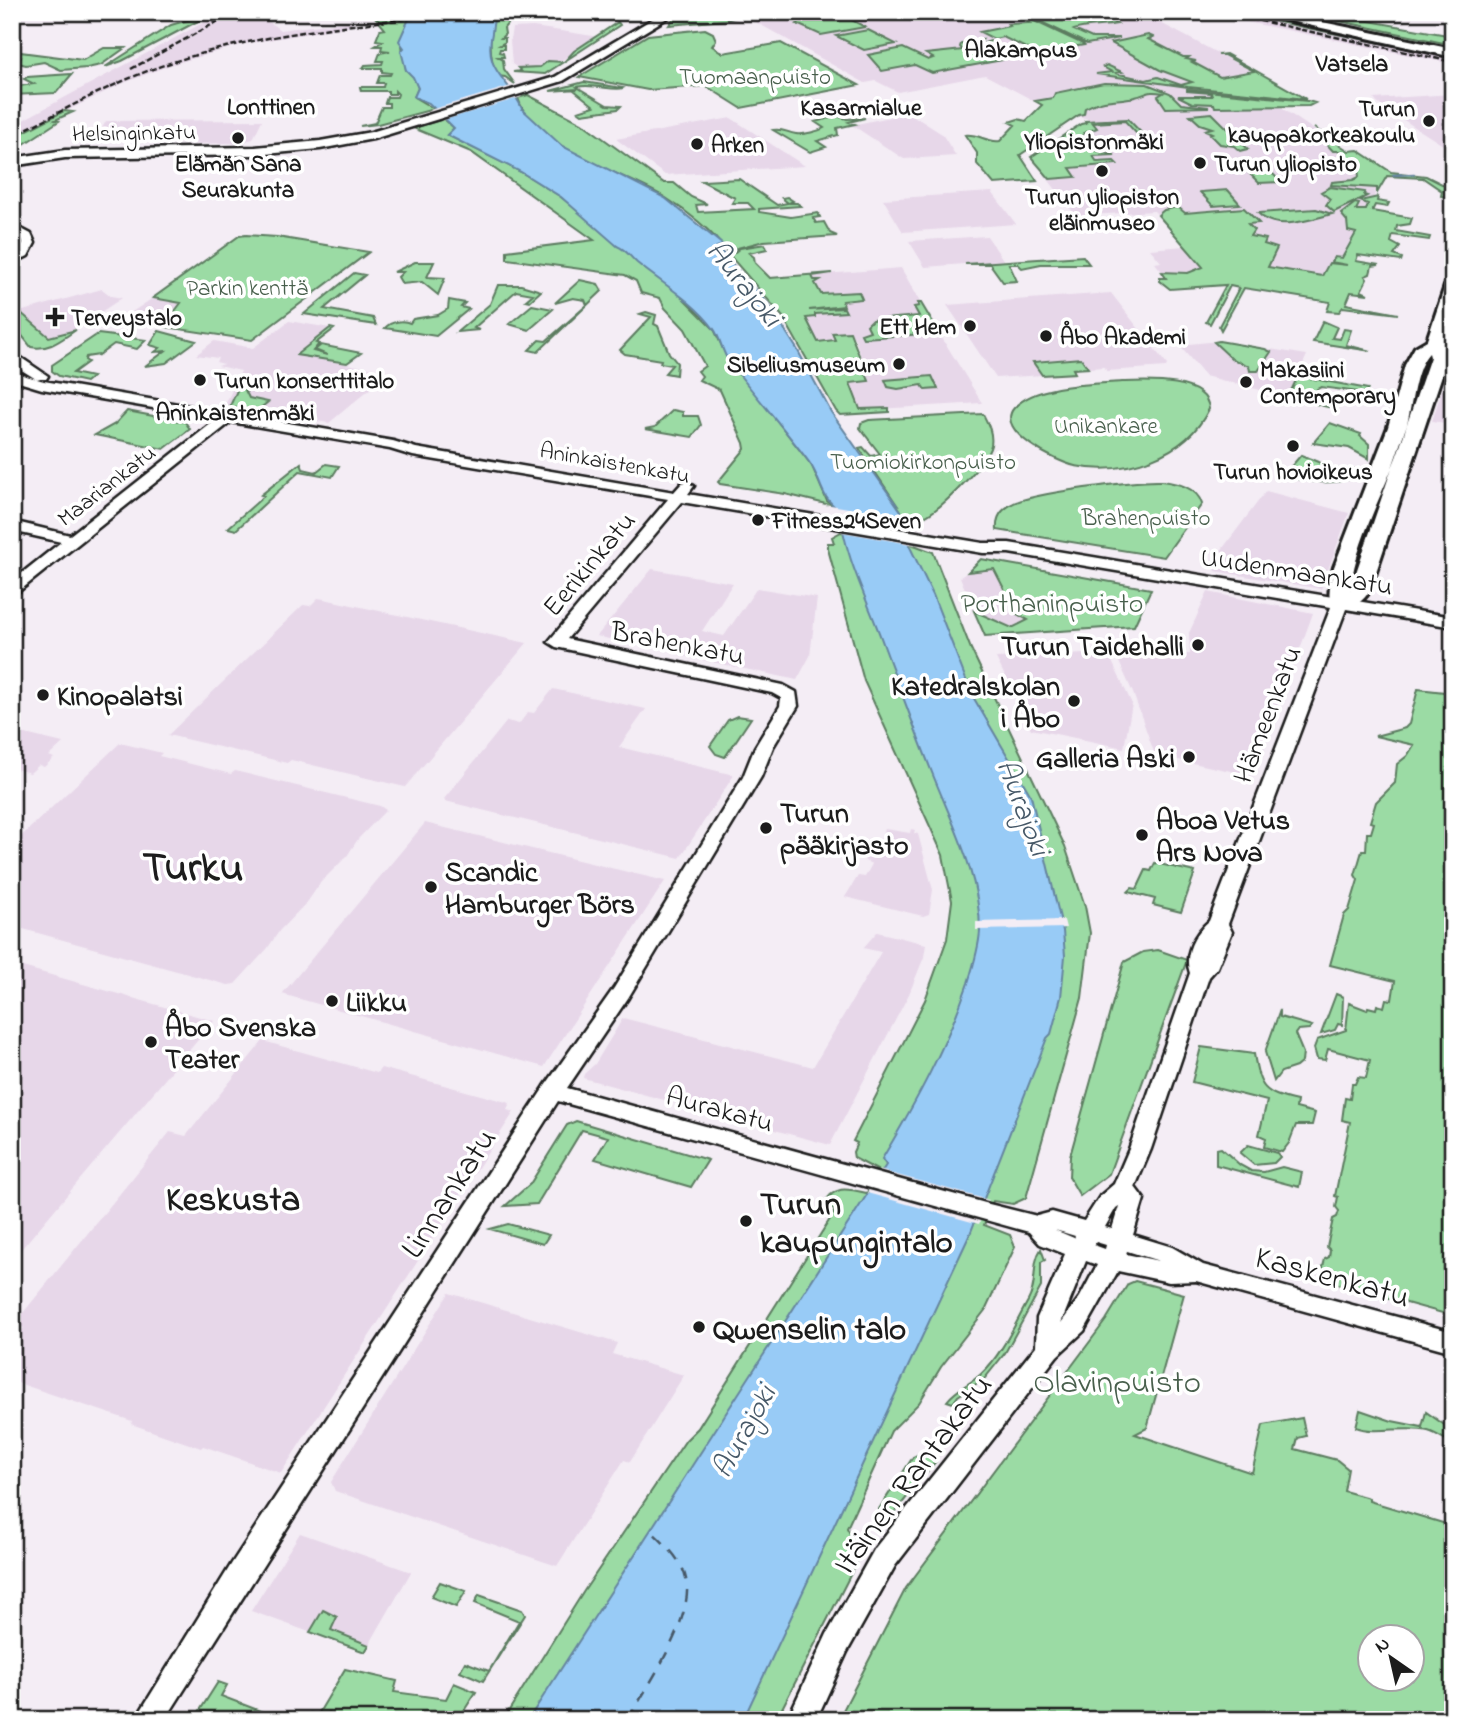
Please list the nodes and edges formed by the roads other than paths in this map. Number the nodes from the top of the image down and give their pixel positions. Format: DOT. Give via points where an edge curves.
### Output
graph roads {
  1 [pos="658,12"];
  2 [pos="672,12"];
  3 [pos="1255,12"];
  4 [pos="1284,12"];
  5 [pos="1453,46"];
  6 [pos="1453,53"];
  7 [pos="528,88"];
  8 [pos="420,120"];
  9 [pos="12,155"];
  10 [pos="12,162"];
  11 [pos="12,229"];
  12 [pos="12,260"];
  13 [pos="1453,286"];
  14 [pos="12,358"];
  15 [pos="12,376"];
  16 [pos="71,388"];
  17 [pos="200,411"];
  18 [pos="228,417"];
  19 [pos="200,439"];
  20 [pos="683,491"];
  21 [pos="826,516"];
  22 [pos="12,526"];
  23 [pos="910,530"];
  24 [pos="73,540"];
  25 [pos="12,589"];
  26 [pos="1340,604"];
  27 [pos="1453,622"];
  28 [pos="556,642"];
  29 [pos="790,695"];
  30 [pos="1218,924"];
  31 [pos="552,1092"];
  32 [pos="1123,1189"];
  33 [pos="989,1213"];
  34 [pos="1084,1240"];
  35 [pos="1115,1250"];
  36 [pos="1453,1342"];
  37 [pos="1048,1349"];
  38 [pos="149,1720"];
  39 [pos="801,1720"];
  1 -- 7 [label="main road"];
  2 -- 7 [label="main road" via="577,70"];
  3 -- 6 [label="highway"];
  4 -- 5 [label="highway"];
  7 -- 8 [label="main road"];
  8 -- 9 [label="main road, Helsinginkatu" via="286,143 65,148"];
  8 -- 10 [label="main road, Helsinginkatu" via="349,140 293,148 65,154"];
  11 -- 12 [label="main road" via="28,239 26,250"];
  13 -- 26 [label="highway, Hämeenkatu" via="1434,343 1420,351 1411,374 1387,459 1338,587"];
  14 -- 16 [label="main road, Aninkaistenkatu" via="25,369"];
  15 -- 16 [label="main road, Aninkaistenkatu"];
  16 -- 17 [label="main road, Aninkaistenkatu"];
  17 -- 18 [label="main road, Aninkaistenkatu"];
  17 -- 19 [label="main road"];
  18 -- 19 [label="main road, Maariankatu"];
  18 -- 20 [label="main road, Aninkaistenkatu" via="408,451"];
  19 -- 24 [label="main road, Maariankatu"];
  20 -- 21 [label="main road, Aninkaistenkatu"];
  20 -- 28 [label="main road, Eerikinkatu"];
  21 -- 23 [label="main road"];
  22 -- 24 [label="main road"];
  23 -- 26 [label="main road, Uudenmaankatu" via="989,540 1009,548"];
  24 -- 25 [label="main road, Maariankatu"];
  26 -- 27 [label="main road, Uudenmaankatu"];
  26 -- 30 [label="main road, Hämeenkatu"];
  28 -- 29 [label="main road, Brahenkatu"];
  29 -- 31 [label="main road, Linnankatu" via="789,706 752,777 682,894"];
  30 -- 32 [label="main road, Hämeenkatu" via="1222,932 1208,968 1200,973"];
  31 -- 33 [label="main road, Aurakatu"];
  31 -- 38 [label="main road, Linnankatu"];
  32 -- 34 [label="main road, Hämeenkatu" via="1108,1202"];
  32 -- 35 [label="main road, Hämeenkatu" via="1132,1199"];
  33 -- 34 [label="main road, Kaskenkatu" via="1038,1225 1048,1238"];
  34 -- 35 [label="main road, Kaskenkatu"];
  34 -- 37 [label="main road" via="1049,1318"];
  35 -- 36 [label="main road, Kaskenkatu" via="1169,1273 1196,1272"];
  35 -- 37 [label="main road, Itäinen Rantakatu" via="1070,1333"];
  37 -- 39 [label="main road, Itäinen Rantakatu" via="885,1557"];
}
